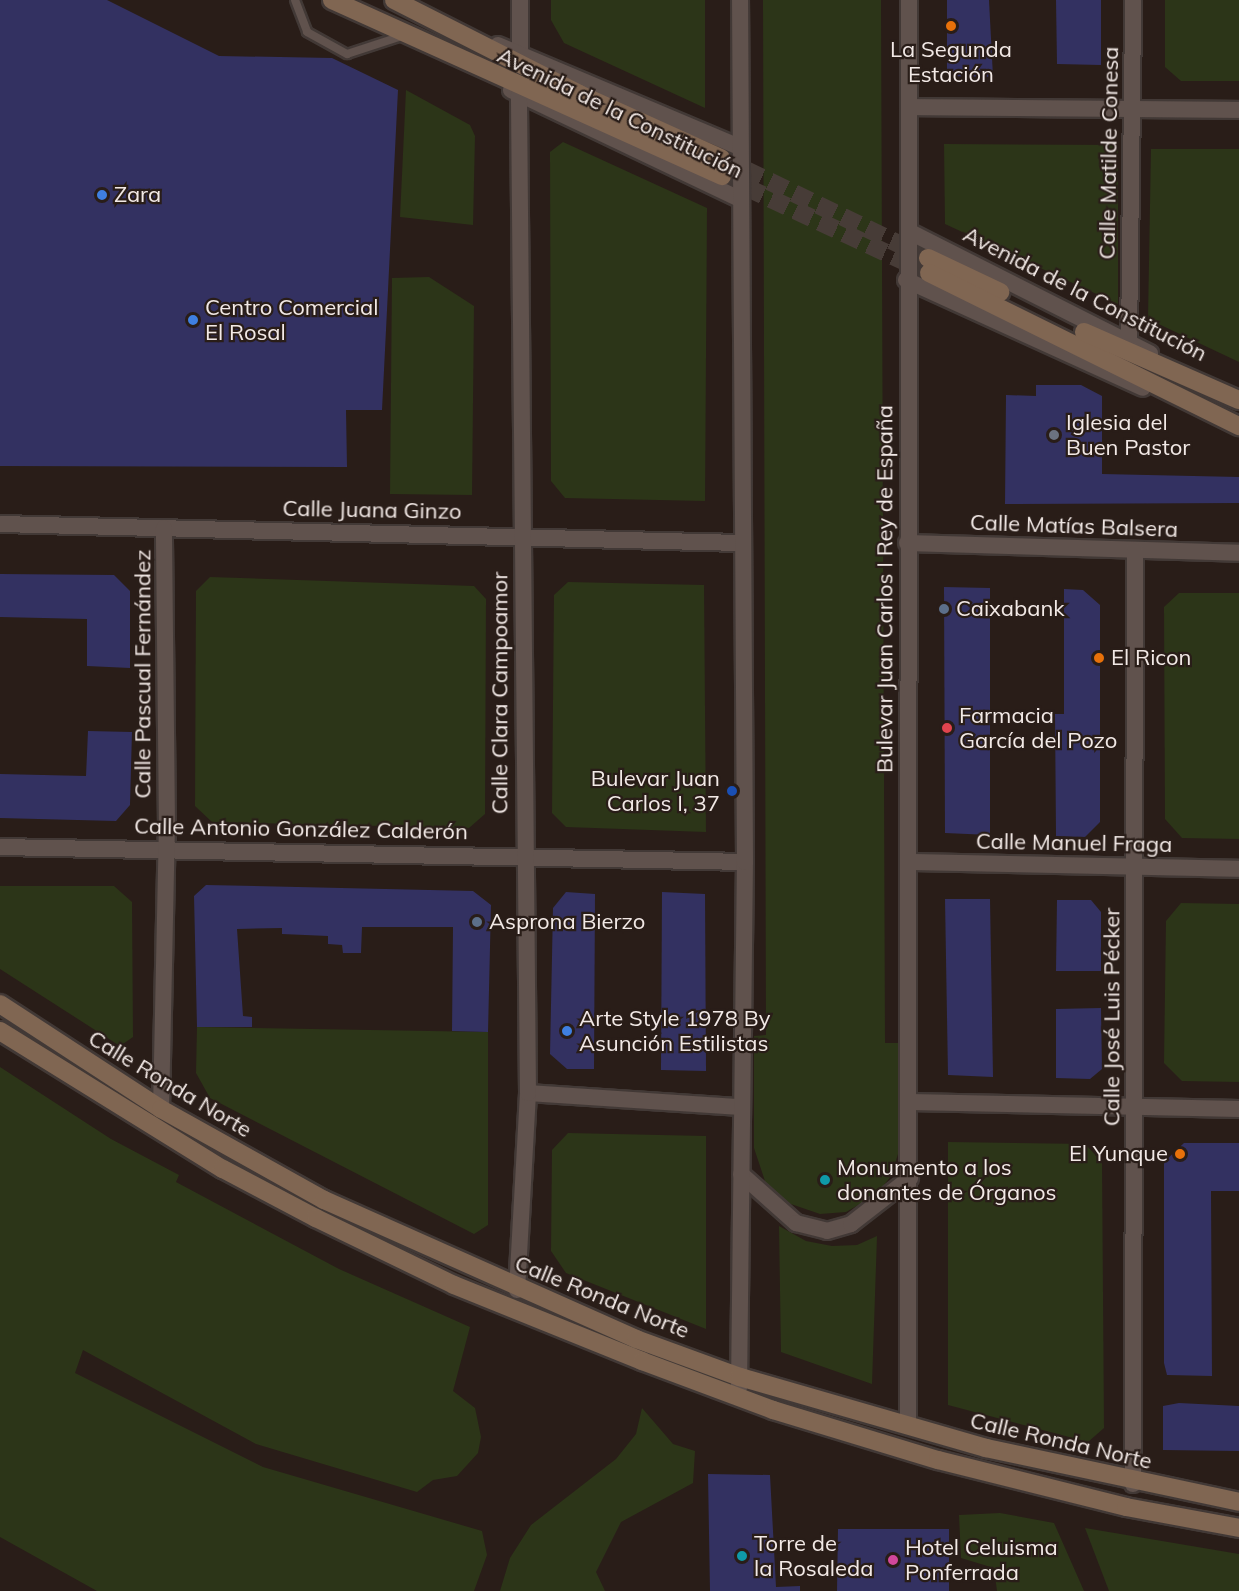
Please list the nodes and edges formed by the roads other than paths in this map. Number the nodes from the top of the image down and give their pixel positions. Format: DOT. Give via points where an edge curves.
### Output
graph roads {
  1 [pos="295,0"];
  2 [pos="332,0"];
  3 [pos="394,0"];
  4 [pos="520,0"];
  5 [pos="740,0"];
  6 [pos="909,0"];
  7 [pos="1133,0"];
  8 [pos="451,28"];
  9 [pos="410,34"];
  10 [pos="448,50"];
  11 [pos="520,54"];
  12 [pos="519,95"];
  13 [pos="909,107"];
  14 [pos="1134,109"];
  15 [pos="1239,110"];
  16 [pos="740,147"];
  17 [pos="721,158"];
  18 [pos="722,176"];
  19 [pos="740,199"];
  20 [pos="910,232"];
  21 [pos="906,280"];
  22 [pos="1129,342"];
  23 [pos="1239,399"];
  24 [pos="1239,427"];
  25 [pos="0,524"];
  26 [pos="164,528"];
  27 [pos="522,535"];
  28 [pos="742,543"];
  29 [pos="908,543"];
  30 [pos="1135,550"];
  31 [pos="1239,553"];
  32 [pos="0,847"];
  33 [pos="166,849"];
  34 [pos="524,856"];
  35 [pos="745,862"];
  36 [pos="909,862"];
  37 [pos="1133,867"];
  38 [pos="1239,869"];
  39 [pos="0,1004"];
  40 [pos="0,1031"];
  41 [pos="528,1093"];
  42 [pos="910,1102"];
  43 [pos="741,1107"];
  44 [pos="1135,1108"];
  45 [pos="162,1109"];
  46 [pos="1239,1109"];
  47 [pos="741,1174"];
  48 [pos="910,1178"];
  49 [pos="517,1290"];
  50 [pos="740,1377"];
  51 [pos="738,1397"];
  52 [pos="908,1426"];
  53 [pos="1133,1484"];
  54 [pos="1239,1502"];
  55 [pos="1239,1528"];
  1 -- 9 [label="lane" via="307,32 347,54"];
  2 -- 9 [label="street, Avenida de la Constitución"];
  3 -- 8 [label="street, Avenida de la Constitución"];
  4 -- 11 [label="street"];
  5 -- 16 [label="street"];
  6 -- 13 [label="street, Bulevar Juan Carlos I Rey de España"];
  7 -- 14 [label="street, Calle Matilde Conesa"];
  8 -- 11 [label="street, Avenida de la Constitución"];
  8 -- 17 [label="street, Avenida de la Constitución"];
  9 -- 10 [label="street, Avenida de la Constitución"];
  10 -- 12 [label="street, Avenida de la Constitución"];
  10 -- 18 [label="street, Avenida de la Constitución"];
  11 -- 16 [label="street, Avenida de la Constitución"];
  12 -- 19 [label="street, Avenida de la Constitución"];
  12 -- 27 [label="street, Calle Clara Campoamor"];
  13 -- 14 [label="street"];
  13 -- 20 [label="street, Bulevar Juan Carlos I Rey de España"];
  14 -- 15 [label="street"];
  14 -- 22 [label="street, Calle Matilde Conesa"];
  16 -- 19 [label="street"];
  19 -- 28 [label="street"];
  20 -- 21 [label="street, Bulevar Juan Carlos I Rey de España"];
  20 -- 22 [label="street, Avenida de la Constitución"];
  21 -- 24 [label="street, Avenida de la Constitución"];
  21 -- 29 [label="street, Bulevar Juan Carlos I Rey de España"];
  22 -- 23 [label="street, Avenida de la Constitución"];
  23 -- 24 [label="street, Avenida de la Constitución" via="929,265"];
  25 -- 26 [label="street, Calle Juana Ginzo"];
  26 -- 27 [label="street, Calle Juana Ginzo"];
  26 -- 33 [label="street, Calle Pascual Fernández"];
  27 -- 28 [label="street, Calle Juana Ginzo"];
  27 -- 34 [label="street, Calle Clara Campoamor"];
  28 -- 35 [label="street"];
  29 -- 30 [label="street, Calle Matías Balsera"];
  29 -- 36 [label="street, Bulevar Juan Carlos I Rey de España"];
  30 -- 31 [label="street, Calle Matías Balsera"];
  30 -- 37 [label="street, Calle José Luis Pécker"];
  32 -- 33 [label="street, Calle Antonio González Calderón"];
  33 -- 34 [label="street, Calle Antonio González Calderón"];
  33 -- 45 [label="street, Calle Pascual Fernández"];
  34 -- 35 [label="street, Calle Antonio González Calderón"];
  34 -- 41 [label="street, Calle Clara Campoamor"];
  35 -- 43 [label="street"];
  36 -- 37 [label="street, Calle Manuel Fraga"];
  36 -- 42 [label="street, Bulevar Juan Carlos I Rey de España"];
  37 -- 38 [label="street, Calle Manuel Fraga"];
  37 -- 44 [label="street, Calle José Luis Pécker"];
  39 -- 45 [label="street, Calle Ronda Norte"];
  40 -- 51 [label="street, Calle Ronda Norte" via="223,1169 327,1223 454,1285"];
  41 -- 43 [label="street"];
  41 -- 49 [label="street, Calle Clara Campoamor"];
  42 -- 44 [label="street"];
  42 -- 48 [label="street, Bulevar Juan Carlos I Rey de España"];
  43 -- 47 [label="street"];
  44 -- 46 [label="street"];
  44 -- 53 [label="street, Calle José Luis Pécker"];
  45 -- 49 [label="street, Calle Ronda Norte" via="324,1200"];
  47 -- 48 [label="street" via="796,1223 827,1231 851,1224"];
  47 -- 50 [label="street"];
  48 -- 52 [label="street, Bulevar Juan Carlos I Rey de España"];
  49 -- 50 [label="street, Calle Ronda Norte"];
  50 -- 51 [label="street"];
  50 -- 52 [label="street, Calle Ronda Norte"];
  51 -- 55 [label="street, Calle Ronda Norte" via="938,1460 1126,1507"];
  52 -- 53 [label="street, Calle Ronda Norte"];
  53 -- 54 [label="street, Calle Ronda Norte"];
}
